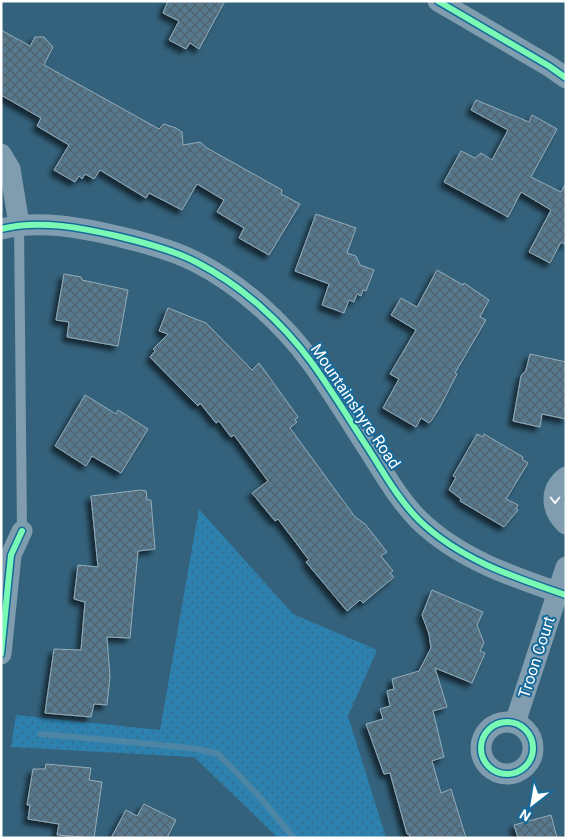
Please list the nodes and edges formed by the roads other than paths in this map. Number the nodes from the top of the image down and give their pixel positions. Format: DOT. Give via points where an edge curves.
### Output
graph roads {
  1 [pos="438,1"];
  2 [pos="566,78"];
  3 [pos="1,154"];
  4 [pos="10,226"];
  5 [pos="566,477"];
  6 [pos="566,524"];
  7 [pos="22,531"];
  8 [pos="566,567"];
  9 [pos="562,593"];
  10 [pos="1,654"];
  11 [pos="514,722"];
  1 -- 2 [label="street"];
  3 -- 4 [label="street" via="10,169"];
  4 -- 7 [label="lane"];
  4 -- 9 [label="street, Mountainshyre Road" via="63,226 155,246 196,261 226,280 261,306 288,333 418,519 469,558"];
  5 -- 6 [label="street, one-way" via="554,494 554,508"];
  7 -- 10 [label="street" via="11,555"];
  8 -- 9 [label="street, Troon Court"];
  9 -- 11 [label="street, Troon Court"];
}
